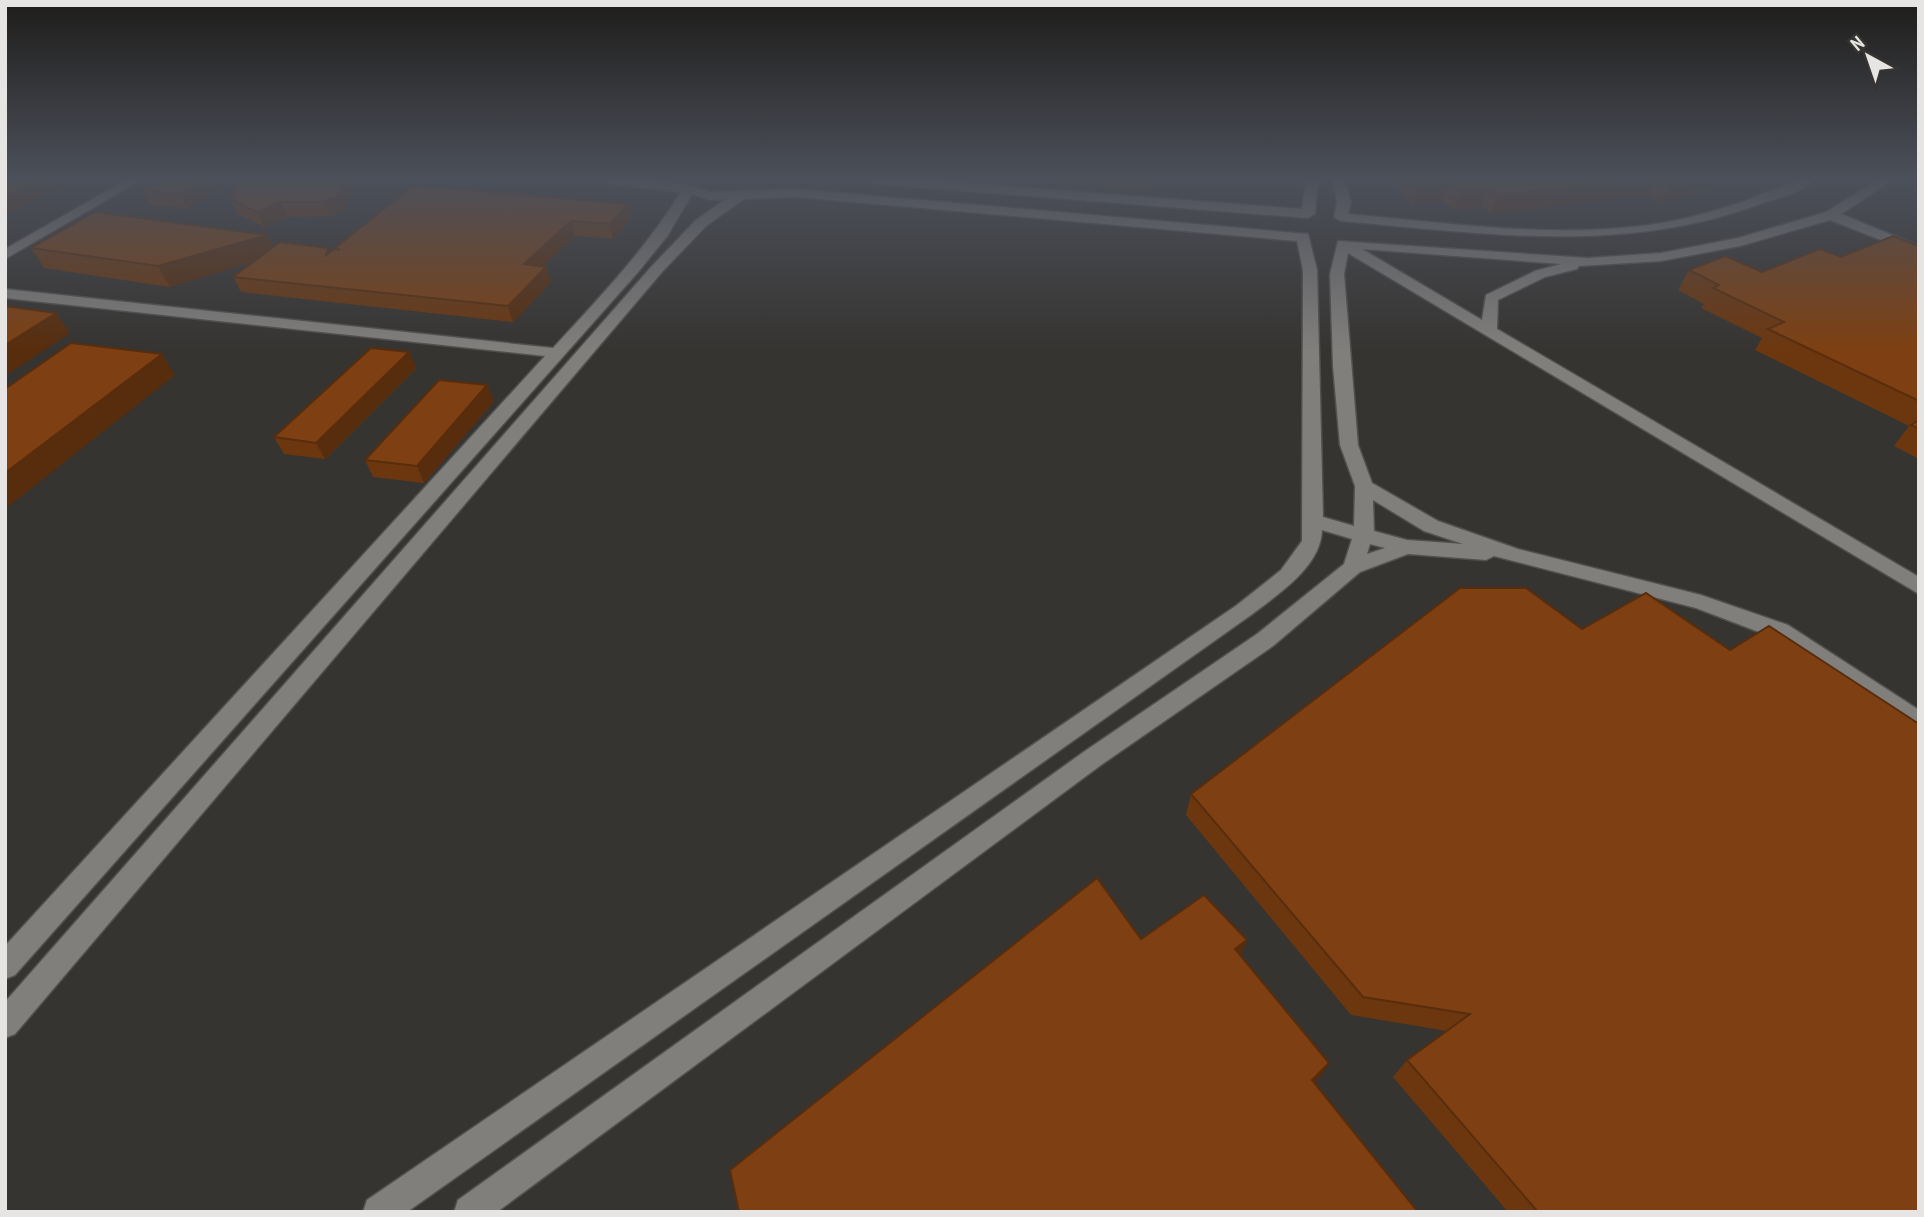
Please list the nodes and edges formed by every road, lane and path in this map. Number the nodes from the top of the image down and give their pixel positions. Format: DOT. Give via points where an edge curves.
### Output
graph roads {
  1 [pos="37,237"];
  2 [pos="659,237"];
  3 [pos="688,237"];
  4 [pos="1320,237"];
  5 [pos="1324,237"];
  6 [pos="1333,237"];
  7 [pos="1341,237"];
  8 [pos="1357,237"];
  9 [pos="1381,237"];
  10 [pos="1758,237"];
  11 [pos="1884,237"];
  12 [pos="1919,251"];
  13 [pos="5,255"];
  14 [pos="1592,261"];
  15 [pos="5,293"];
  16 [pos="1489,330"];
  17 [pos="558,353"];
  18 [pos="1364,486"];
  19 [pos="1312,521"];
  20 [pos="1364,533"];
  21 [pos="1407,547"];
  22 [pos="1513,555"];
  23 [pos="1353,567"];
  24 [pos="1919,587"];
  25 [pos="1919,722"];
  26 [pos="5,966"];
  27 [pos="5,1024"];
  28 [pos="379,1212"];
  29 [pos="470,1212"];
  1 -- 13 [label="street"];
  2 -- 17 [label="street"];
  3 -- 27 [label="street"];
  4 -- 19 [label="street" via="1310,270"];
  5 -- 18 [label="street" via="1337,274 1349,445"];
  6 -- 16 [label="street"];
  7 -- 8 [label="street" via="1353,241"];
  9 -- 14 [label="street"];
  10 -- 14 [label="street" via="1661,257"];
  11 -- 12 [label="street"];
  14 -- 16 [label="street" via="1540,274 1491,298"];
  15 -- 17 [label="street"];
  16 -- 24 [label="street"];
  17 -- 26 [label="street"];
  18 -- 20 [label="street"];
  18 -- 22 [label="street" via="1431,526"];
  19 -- 20 [label="street"];
  19 -- 28 [label="street" via="1312,542 1288,575 1244,610"];
  20 -- 21 [label="street"];
  20 -- 23 [label="street"];
  21 -- 22 [label="street"];
  21 -- 23 [label="street"];
  22 -- 25 [label="street" via="1701,602 1780,632"];
  23 -- 29 [label="street" via="1265,640 1082,766"];
}
